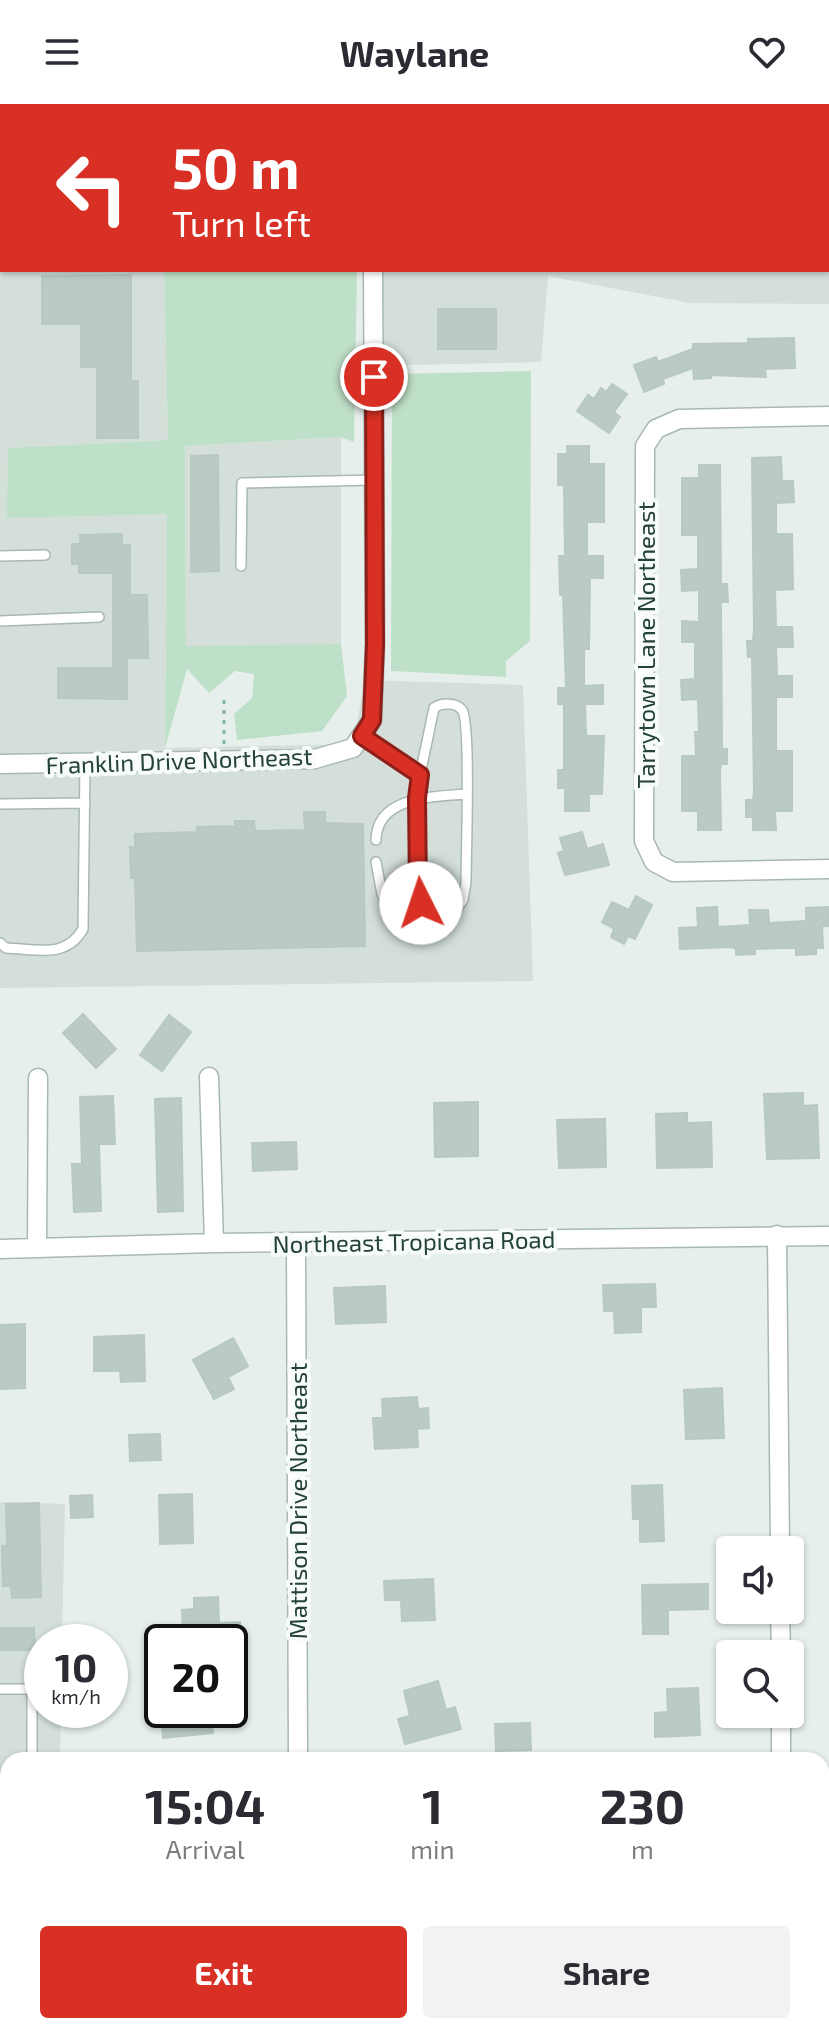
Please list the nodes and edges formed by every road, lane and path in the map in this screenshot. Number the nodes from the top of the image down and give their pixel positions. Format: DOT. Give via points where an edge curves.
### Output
graph roads {
  1 [pos="373,272"];
  2 [pos="829,416"];
  3 [pos="374,480"];
  4 [pos="45,555"];
  5 [pos="0,556"];
  6 [pos="241,566"];
  7 [pos="99,617"];
  8 [pos="0,621"];
  9 [pos="224,695"];
  10 [pos="362,736"];
  11 [pos="223,760"];
  12 [pos="85,763"];
  13 [pos="0,764"];
  14 [pos="420,775"];
  15 [pos="466,794"];
  16 [pos="417,798"];
  17 [pos="85,803"];
  18 [pos="0,804"];
  19 [pos="376,840"];
  20 [pos="376,862"];
  21 [pos="829,869"];
  22 [pos="421,903"];
  23 [pos="0,943"];
  24 [pos="209,1077"];
  25 [pos="38,1078"];
  26 [pos="777,1235"];
  27 [pos="829,1236"];
  28 [pos="296,1242"];
  29 [pos="214,1243"];
  30 [pos="37,1248"];
  31 [pos="0,1249"];
  32 [pos="780,1536"];
  33 [pos="0,1689"];
  34 [pos="781,1728"];
  35 [pos="32,1752"];
  36 [pos="298,1752"];
  37 [pos="781,1752"];
  1 -- 3 [label="street"];
  2 -- 21 [label="street, Tarrytown Lane Northeast" via="679,419 656,429 645,446 644,841 654,862 673,872"];
  3 -- 6 [label="lane" via="242,483"];
  3 -- 10 [label="street" via="372,720"];
  4 -- 5 [label="lane"];
  7 -- 8 [label="lane"];
  9 -- 11 [label="path"];
  10 -- 11 [label="street, Franklin Drive Northeast" via="353,748 315,759"];
  10 -- 14 [label="lane"];
  11 -- 12 [label="street, Franklin Drive Northeast"];
  12 -- 13 [label="street, Franklin Drive Northeast"];
  12 -- 17 [label="lane"];
  14 -- 15 [label="lane" via="434,708 454,704 466,718"];
  14 -- 16 [label="lane"];
  15 -- 16 [label="lane"];
  15 -- 22 [label="lane" via="463,900 457,908 438,910"];
  16 -- 19 [label="lane" via="386,813"];
  16 -- 22 [label="lane"];
  17 -- 18 [label="lane"];
  17 -- 23 [label="lane" via="83,929 75,943 59,950 6,948"];
  20 -- 22 [label="lane" via="390,906 408,909"];
  24 -- 29 [label="street"];
  25 -- 30 [label="street"];
  26 -- 27 [label="street, Northeast Tropicana Road"];
  26 -- 28 [label="street, Northeast Tropicana Road"];
  26 -- 32 [label="street"];
  28 -- 29 [label="street, Northeast Tropicana Road"];
  28 -- 36 [label="street, Mattison Drive Northeast"];
  29 -- 30 [label="street, Northeast Tropicana Road"];
  30 -- 31 [label="street, Northeast Tropicana Road"];
  33 -- 35 [label="lane" via="32,1689"];
  34 -- 37 [label="street"];
}
